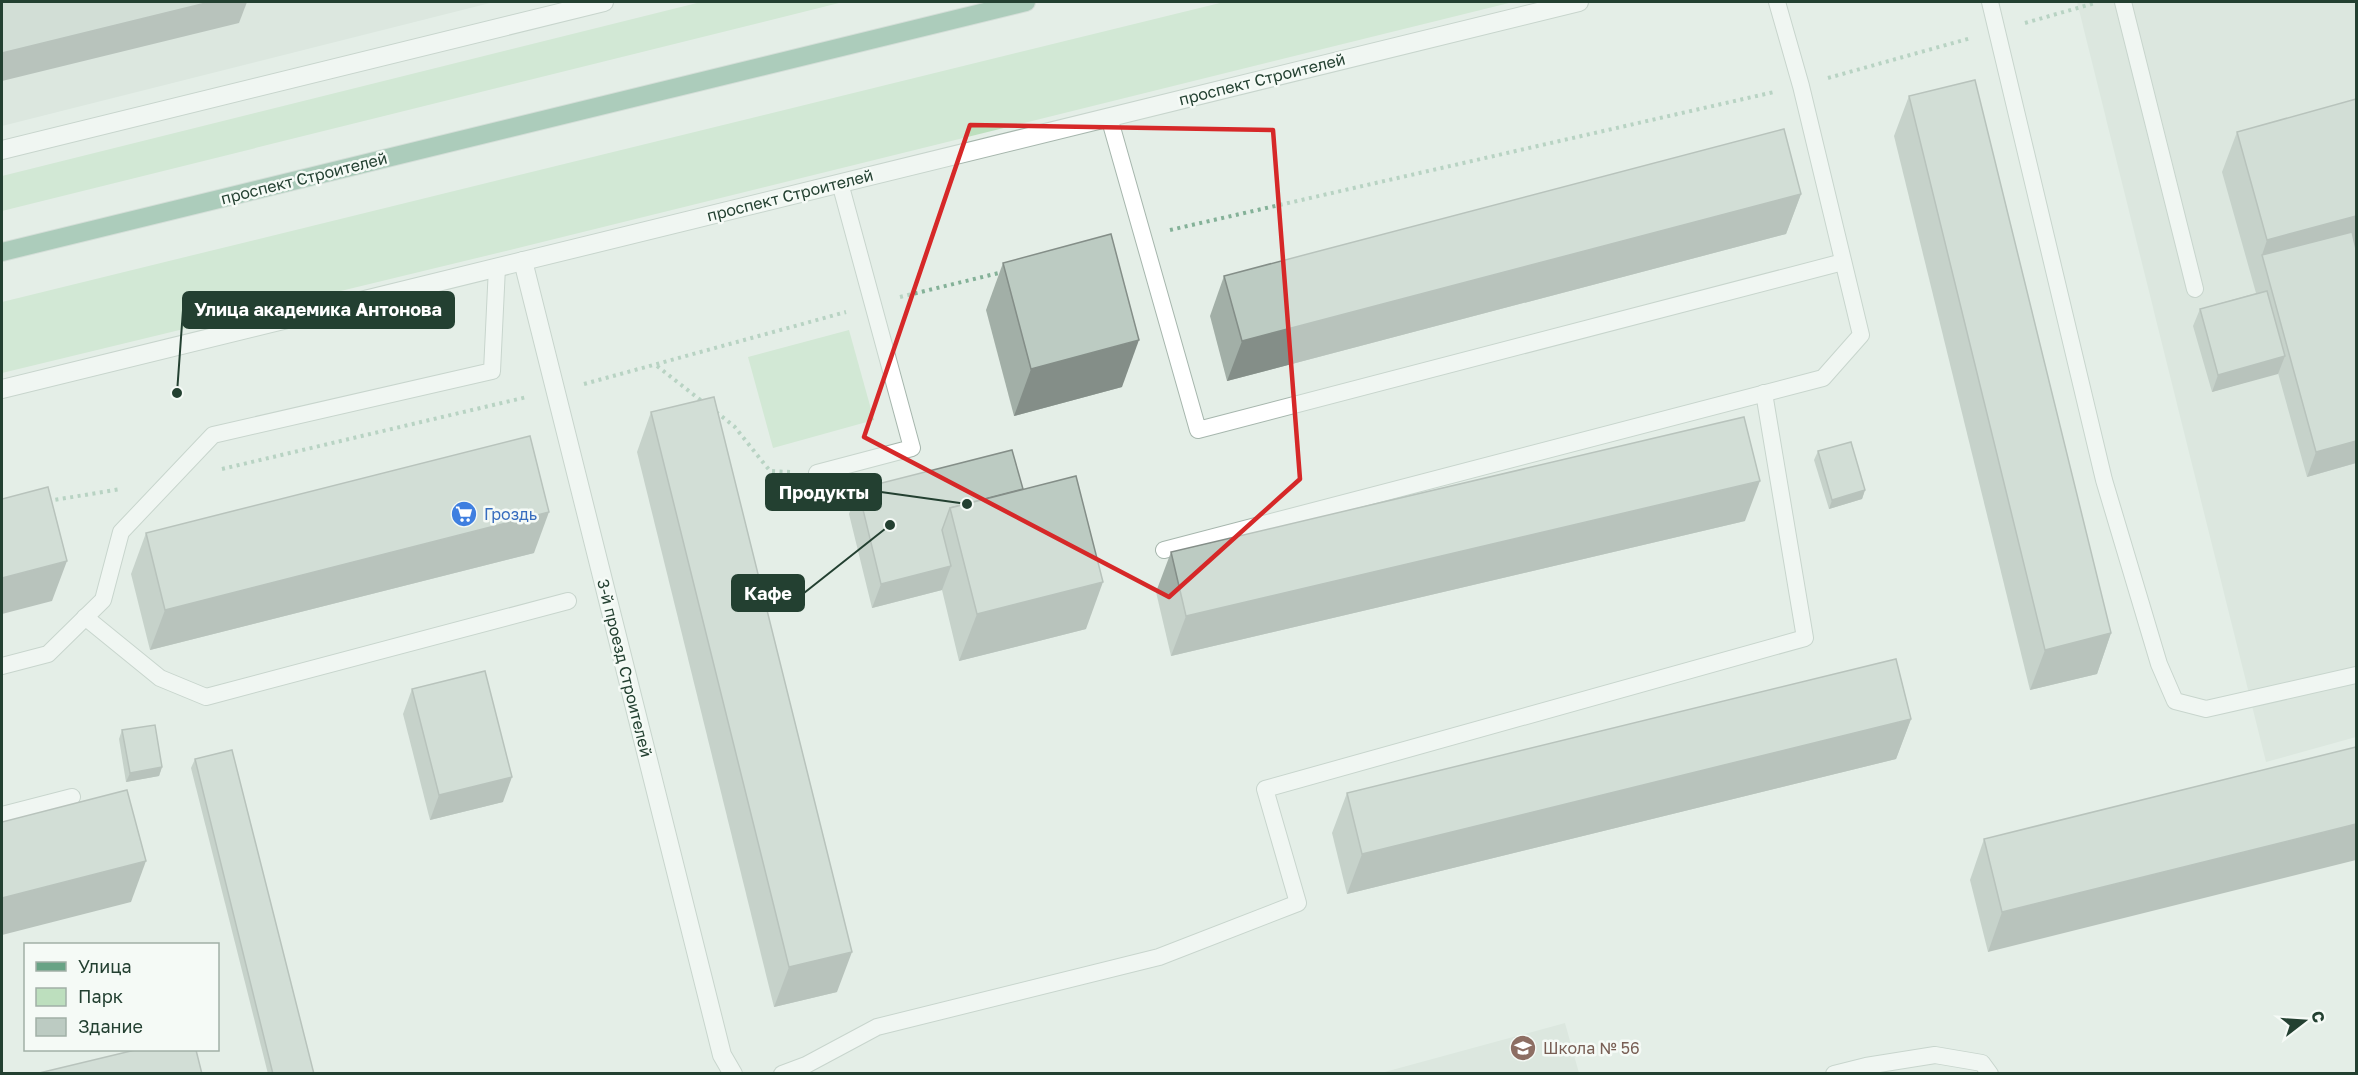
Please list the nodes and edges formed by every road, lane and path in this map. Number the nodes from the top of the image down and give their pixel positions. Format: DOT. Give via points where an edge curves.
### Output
graph roads {
  1 [pos="604,2"];
  2 [pos="1026,2"];
  3 [pos="1579,2"];
  4 [pos="1777,2"];
  5 [pos="1990,2"];
  6 [pos="2102,2"];
  7 [pos="2123,2"];
  8 [pos="1997,31"];
  9 [pos="1801,86"];
  10 [pos="1109,117"];
  11 [pos="2,150"];
  12 [pos="840,183"];
  13 [pos="1143,237"];
  14 [pos="2,252"];
  15 [pos="523,261"];
  16 [pos="1843,262"];
  17 [pos="497,267"];
  18 [pos="1008,270"];
  19 [pos="2195,289"];
  20 [pos="873,304"];
  21 [pos="656,365"];
  22 [pos="2,389"];
  23 [pos="556,391"];
  24 [pos="1764,393"];
  25 [pos="817,473"];
  26 [pos="169,482"];
  27 [pos="39,503"];
  28 [pos="1164,550"];
  29 [pos="568,601"];
  30 [pos="85,617"];
  31 [pos="2,666"];
  32 [pos="2356,675"];
  33 [pos="72,797"];
  34 [pos="2,815"];
  35 [pos="734,1074"];
  36 [pos="782,1074"];
  37 [pos="1834,1074"];
  38 [pos="1990,1074"];
  1 -- 11 [label="street"];
  2 -- 14 [label="main road, проспект Строителей"];
  3 -- 10 [label="street, проспект Строителей"];
  4 -- 9 [label="lane"];
  5 -- 8 [label="lane"];
  6 -- 8 [label="path"];
  7 -- 19 [label="lane"];
  8 -- 9 [label="path"];
  8 -- 32 [label="lane" via="2104,480 2159,664 2175,701 2206,709"];
  9 -- 13 [label="path"];
  9 -- 16 [label="lane"];
  10 -- 12 [label="street, проспект Строителей"];
  10 -- 13 [label="lane"];
  12 -- 15 [label="street, проспект Строителей"];
  12 -- 20 [label="lane"];
  13 -- 16 [label="lane" via="1198,430"];
  15 -- 17 [label="street, проспект Строителей"];
  15 -- 23 [label="street, 3-й проезд Строителей"];
  16 -- 24 [label="lane" via="1861,335 1823,378"];
  17 -- 22 [label="street, проспект Строителей"];
  17 -- 26 [label="lane" via="492,371 213,435"];
  18 -- 20 [label="path"];
  20 -- 21 [label="path"];
  20 -- 25 [label="lane" via="912,448"];
  21 -- 23 [label="path"];
  21 -- 25 [label="path" via="734,426 770,471"];
  23 -- 26 [label="path"];
  23 -- 35 [label="street, 3-й проезд Строителей" via="722,1055"];
  24 -- 28 [label="lane"];
  24 -- 36 [label="lane" via="1805,638 1264,789 1298,903 1159,957 877,1027"];
  26 -- 27 [label="path"];
  26 -- 30 [label="lane" via="121,532 103,600"];
  29 -- 30 [label="lane" via="206,697 160,678"];
  30 -- 31 [label="lane" via="48,654"];
  33 -- 34 [label="lane"];
  37 -- 38 [label="lane" via="1935,1055 1982,1063"];
}
